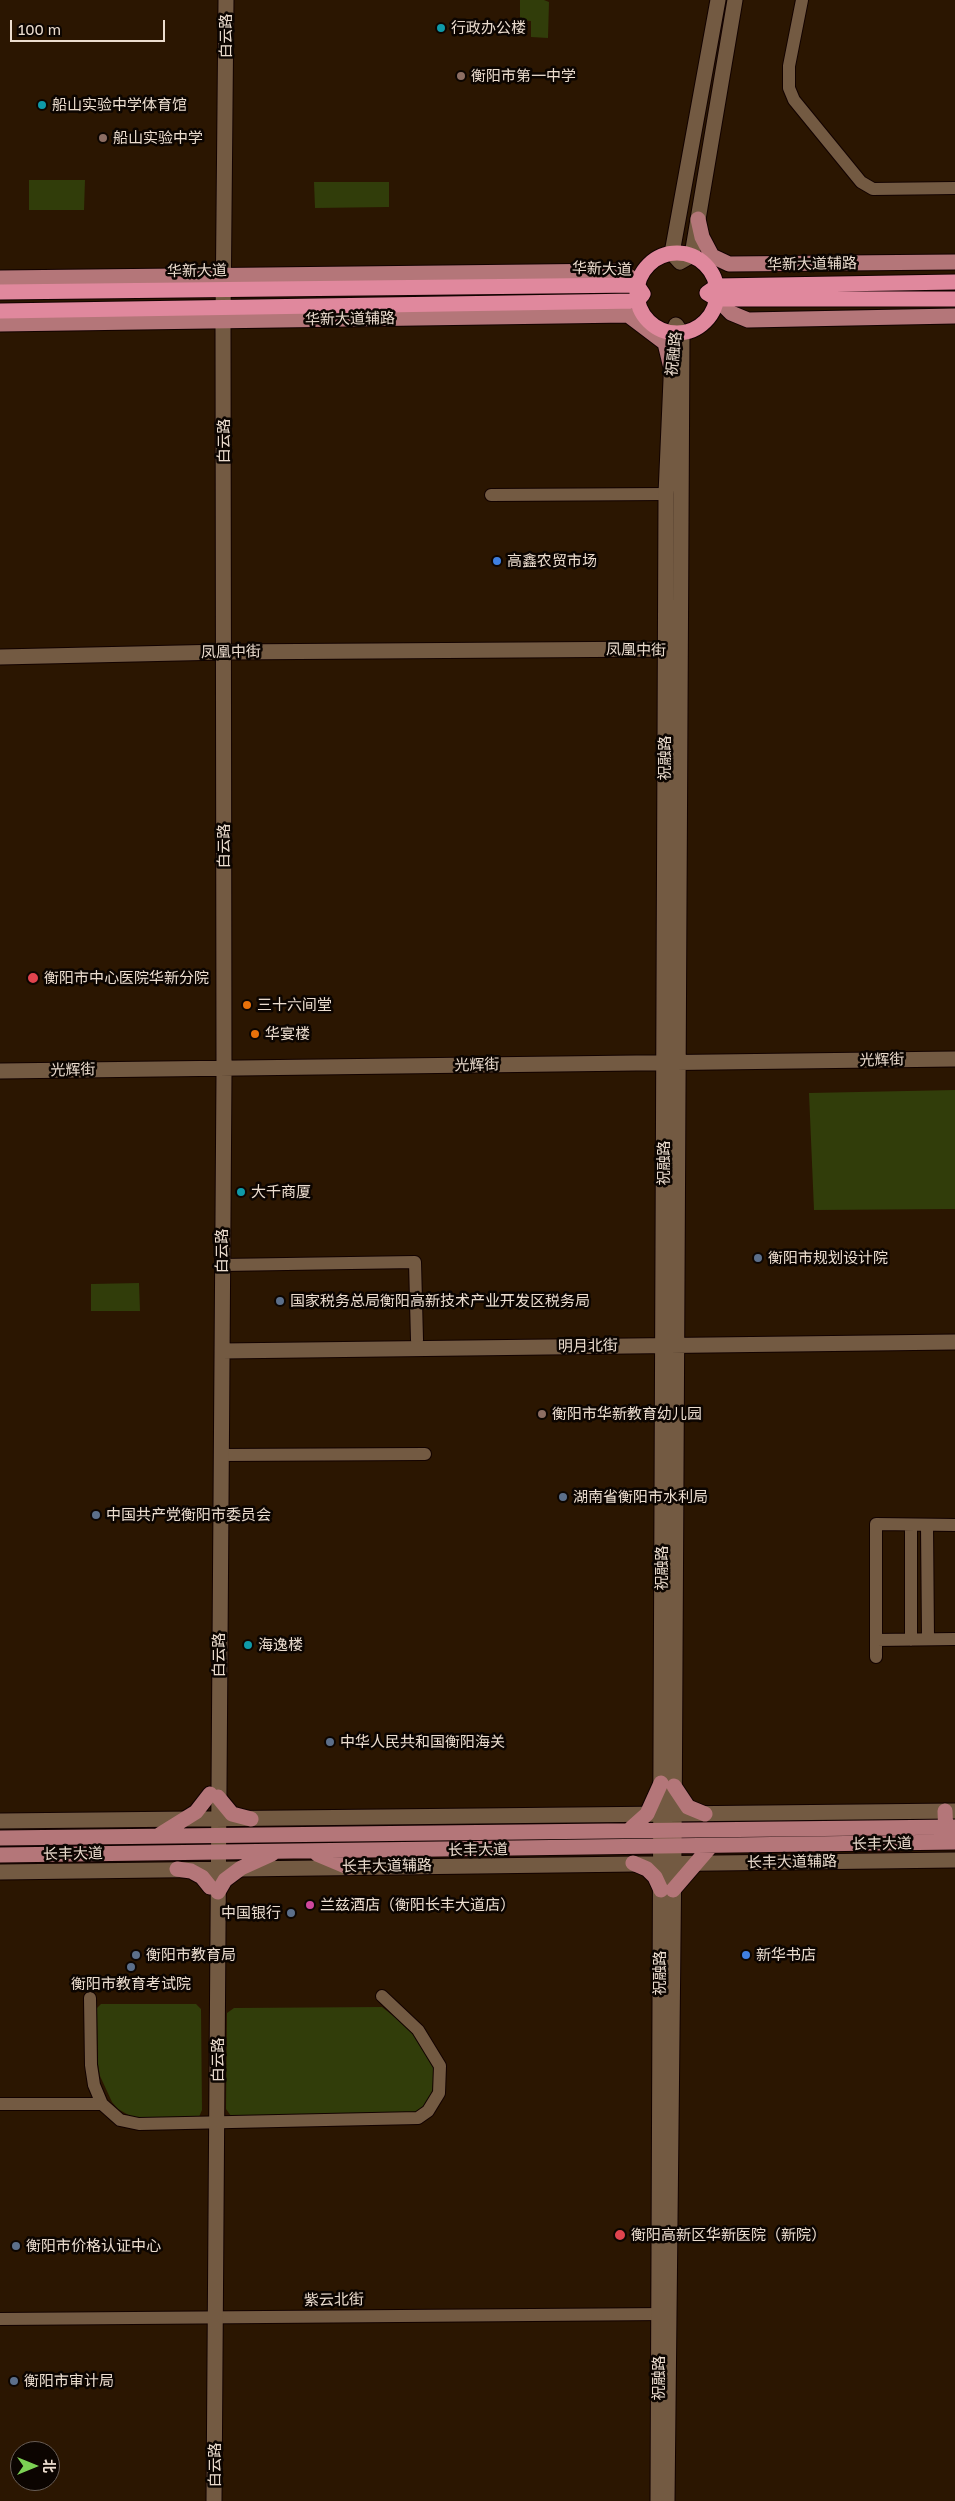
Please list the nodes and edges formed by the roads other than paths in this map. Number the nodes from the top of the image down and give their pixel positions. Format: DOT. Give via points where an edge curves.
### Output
graph roads {
  1 [pos="219,0"];
  2 [pos="226,0"];
  3 [pos="718,0"];
  4 [pos="735,0"];
  5 [pos="802,0"];
  6 [pos="955,188"];
  7 [pos="698,218"];
  8 [pos="681,257"];
  9 [pos="955,262"];
  10 [pos="0,278"];
  11 [pos="221,282"];
  12 [pos="955,282"];
  13 [pos="0,292"];
  14 [pos="639,293"];
  15 [pos="714,293"];
  16 [pos="955,299"];
  17 [pos="0,311"];
  18 [pos="221,314"];
  19 [pos="955,316"];
  20 [pos="0,324"];
  21 [pos="677,331"];
  22 [pos="671,368"];
  23 [pos="666,494"];
  24 [pos="491,496"];
  25 [pos="671,652"];
  26 [pos="221,656"];
  27 [pos="0,657"];
  28 [pos="0,662"];
  29 [pos="955,1060"];
  30 [pos="671,1066"];
  31 [pos="955,1066"];
  32 [pos="0,1071"];
  33 [pos="219,1071"];
  34 [pos="0,1077"];
  35 [pos="222,1266"];
  36 [pos="955,1337"];
  37 [pos="417,1340"];
  38 [pos="670,1342"];
  39 [pos="955,1342"];
  40 [pos="222,1346"];
  41 [pos="426,1454"];
  42 [pos="221,1455"];
  43 [pos="911,1525"];
  44 [pos="927,1525"];
  45 [pos="955,1525"];
  46 [pos="928,1639"];
  47 [pos="955,1639"];
  48 [pos="876,1640"];
  49 [pos="911,1640"];
  50 [pos="876,1657"];
  51 [pos="668,1785"];
  52 [pos="214,1796"];
  53 [pos="950,1811"];
  54 [pos="660,1814"];
  55 [pos="705,1814"];
  56 [pos="214,1819"];
  57 [pos="251,1819"];
  58 [pos="187,1820"];
  59 [pos="0,1821"];
  60 [pos="628,1831"];
  61 [pos="667,1831"];
  62 [pos="214,1835"];
  63 [pos="950,1835"];
  64 [pos="157,1836"];
  65 [pos="0,1838"];
  66 [pos="710,1847"];
  67 [pos="311,1851"];
  68 [pos="277,1852"];
  69 [pos="214,1853"];
  70 [pos="0,1855"];
  71 [pos="667,1855"];
  72 [pos="955,1860"];
  73 [pos="633,1863"];
  74 [pos="695,1863"];
  75 [pos="348,1867"];
  76 [pos="241,1868"];
  77 [pos="177,1869"];
  78 [pos="214,1869"];
  79 [pos="0,1872"];
  80 [pos="214,1889"];
  81 [pos="667,1890"];
  82 [pos="382,1996"];
  83 [pos="90,1998"];
  84 [pos="0,2104"];
  85 [pos="102,2104"];
  86 [pos="213,2122"];
  87 [pos="664,2314"];
  88 [pos="212,2317"];
  89 [pos="0,2319"];
  90 [pos="207,2501"];
  91 [pos="214,2501"];
  92 [pos="658,2501"];
  93 [pos="667,2501"];
  1 -- 11 [label="main road, 白云路"];
  2 -- 11 [label="main road, 白云路"];
  3 -- 8 [label="main road"];
  4 -- 7 [label="main road"];
  5 -- 6 [label="street" via="789,66 789,88 794,100 861,182 873,189"];
  7 -- 8 [label="main road"];
  7 -- 9 [label="main road, 华新大道辅路" via="702,238 712,256 729,264"];
  8 -- 14 [label="highway" via="656,268"];
  8 -- 15 [label="highway" via="703,262 712,273"];
  10 -- 11 [label="main road"];
  11 -- 13 [label="highway, 华新大道"];
  11 -- 14 [label="highway, 华新大道"];
  11 -- 18 [label="main road, 白云路"];
  12 -- 15 [label="highway"];
  14 -- 18 [label="highway, 华新大道"];
  14 -- 21 [label="highway" via="649,323 663,332"];
  15 -- 16 [label="highway"];
  15 -- 19 [label="main road" via="731,313 748,320"];
  15 -- 21 [label="highway" via="713,312 705,322 695,330"];
  17 -- 18 [label="highway, 华新大道"];
  18 -- 20 [label="main road, 华新大道辅路"];
  18 -- 22 [label="main road, 华新大道辅路" via="628,315 664,343"];
  18 -- 26 [label="main road, 白云路"];
  21 -- 22 [label="main road, 祝融路"];
  21 -- 25 [label="main road, 祝融路"];
  22 -- 23 [label="main road, 祝融路"];
  23 -- 24 [label="street"];
  23 -- 25 [label="main road, 祝融路"];
  25 -- 26 [label="main road, 凤凰中街"];
  25 -- 30 [label="main road, 祝融路"];
  26 -- 27 [label="main road, 凤凰中街"];
  26 -- 28 [label="main road, 凤凰中街"];
  26 -- 33 [label="main road, 白云路"];
  29 -- 30 [label="main road, 光辉街"];
  30 -- 31 [label="main road, 光辉街"];
  30 -- 33 [label="main road, 光辉街"];
  30 -- 38 [label="main road, 祝融路"];
  32 -- 33 [label="main road, 光辉街"];
  33 -- 34 [label="main road, 光辉街"];
  33 -- 35 [label="main road, 白云路"];
  33 -- 52 [label="main road, 白云路"];
  35 -- 37 [label="street" via="415,1262"];
  35 -- 40 [label="main road, 白云路"];
  36 -- 38 [label="main road, 明月北街"];
  37 -- 38 [label="main road, 明月北街"];
  37 -- 40 [label="main road, 明月北街"];
  38 -- 39 [label="main road, 明月北街"];
  38 -- 40 [label="main road, 明月北街"];
  38 -- 51 [label="main road, 祝融路"];
  40 -- 42 [label="main road, 白云路"];
  41 -- 42 [label="street"];
  42 -- 52 [label="main road, 白云路"];
  43 -- 44 [label="street"];
  43 -- 48 [label="street" via="876,1524"];
  43 -- 49 [label="street"];
  44 -- 45 [label="street"];
  44 -- 46 [label="street"];
  46 -- 47 [label="street"];
  46 -- 49 [label="street"];
  48 -- 49 [label="street"];
  48 -- 50 [label="street"];
  51 -- 54 [label="main road, 祝融路"];
  51 -- 54 [label="main road"];
  51 -- 55 [label="main road" via="688,1807"];
  52 -- 56 [label="main road, 白云路"];
  52 -- 57 [label="main road" via="232,1814"];
  52 -- 58 [label="main road"];
  53 -- 55 [label="main road"];
  53 -- 63 [label="main road"];
  54 -- 55 [label="main road"];
  54 -- 57 [label="main road"];
  54 -- 60 [label="main road"];
  54 -- 61 [label="main road, 祝融路"];
  56 -- 57 [label="main road"];
  56 -- 58 [label="main road"];
  56 -- 62 [label="main road, 白云路"];
  58 -- 59 [label="main road"];
  58 -- 64 [label="main road"];
  60 -- 61 [label="main road, 长丰大道"];
  60 -- 62 [label="main road, 长丰大道"];
  61 -- 63 [label="main road, 长丰大道"];
  61 -- 71 [label="main road, 祝融路"];
  62 -- 64 [label="main road, 长丰大道"];
  62 -- 69 [label="main road, 白云路"];
  63 -- 66 [label="main road, 长丰大道"];
  64 -- 65 [label="main road, 长丰大道"];
  66 -- 71 [label="main road, 长丰大道"];
  66 -- 74 [label="main road"];
  67 -- 68 [label="main road, 长丰大道"];
  67 -- 71 [label="main road, 长丰大道"];
  67 -- 75 [label="main road"];
  68 -- 69 [label="main road, 长丰大道"];
  68 -- 76 [label="main road"];
  69 -- 70 [label="main road, 长丰大道"];
  69 -- 78 [label="main road, 白云路"];
  71 -- 73 [label="main road, 长丰大道辅路"];
  71 -- 74 [label="main road, 长丰大道辅路"];
  71 -- 81 [label="main road, 祝融路"];
  72 -- 74 [label="main road, 长丰大道辅路"];
  73 -- 75 [label="main road, 长丰大道辅路"];
  73 -- 81 [label="main road" via="647,1869"];
  74 -- 81 [label="main road"];
  75 -- 76 [label="main road, 长丰大道辅路"];
  76 -- 78 [label="main road, 长丰大道辅路"];
  76 -- 80 [label="main road"];
  77 -- 78 [label="main road, 长丰大道辅路"];
  77 -- 79 [label="main road, 长丰大道辅路"];
  77 -- 80 [label="main road" via="191,1871"];
  78 -- 80 [label="main road, 白云路"];
  80 -- 86 [label="main road, 白云路"];
  81 -- 87 [label="main road, 祝融路"];
  82 -- 86 [label="street" via="418,2030 440,2066 439,2093 428,2111 418,2118"];
  83 -- 85 [label="street" via="91,2065 94,2085"];
  84 -- 85 [label="street"];
  85 -- 86 [label="street" via="120,2120 129,2123"];
  86 -- 88 [label="main road, 白云路"];
  87 -- 88 [label="street, 紫云北街"];
  87 -- 92 [label="main road, 祝融路"];
  87 -- 93 [label="main road, 祝融路"];
  88 -- 89 [label="street, 紫云北街"];
  88 -- 90 [label="main road, 白云路"];
  88 -- 91 [label="main road, 白云路"];
}
